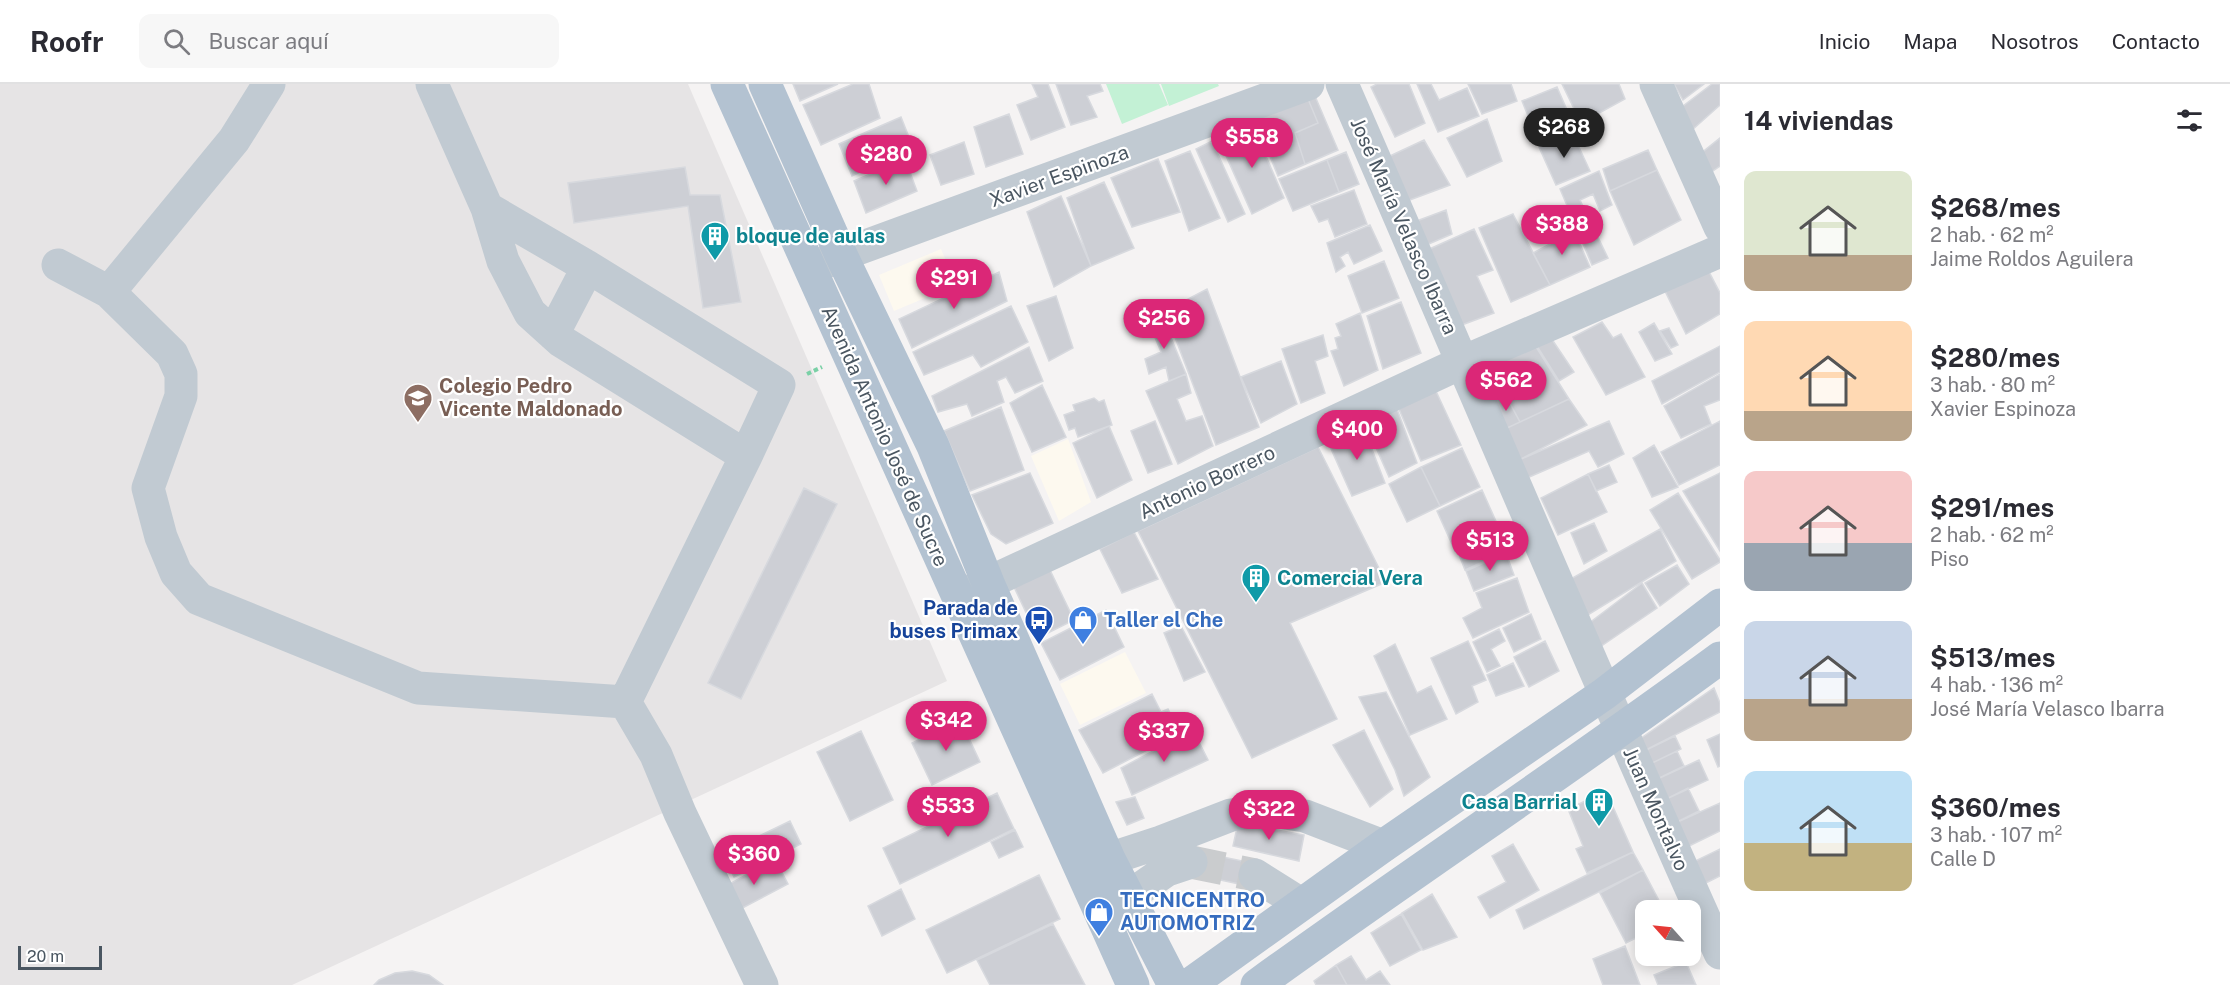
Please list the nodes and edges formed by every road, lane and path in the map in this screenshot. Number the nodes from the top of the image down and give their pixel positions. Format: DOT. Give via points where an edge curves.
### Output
graph roads {
  1 [pos="269,84"];
  2 [pos="432,84"];
  3 [pos="727,84"];
  4 [pos="765,84"];
  5 [pos="1308,84"];
  6 [pos="1342,84"];
  7 [pos="1656,84"];
  8 [pos="486,208"];
  9 [pos="1720,227"];
  10 [pos="1720,251"];
  11 [pos="841,255"];
  12 [pos="58,265"];
  13 [pos="588,267"];
  14 [pos="810,270"];
  15 [pos="109,292"];
  16 [pos="552,334"];
  17 [pos="849,356"];
  18 [pos="1463,362"];
  19 [pos="779,385"];
  20 [pos="746,456"];
  21 [pos="988,583"];
  22 [pos="958,597"];
  23 [pos="1720,605"];
  24 [pos="1720,658"];
  25 [pos="1604,694"];
  26 [pos="625,702"];
  27 [pos="1621,732"];
  28 [pos="1383,846"];
  29 [pos="1109,860"];
  30 [pos="1191,862"];
  31 [pos="1255,875"];
  32 [pos="1128,897"];
  33 [pos="1301,904"];
  34 [pos="1720,953"];
  35 [pos="762,985"];
  36 [pos="1133,985"];
  37 [pos="1174,985"];
  38 [pos="1189,985"];
  39 [pos="1257,985"];
  1 -- 15 [label="street" via="234,140"];
  2 -- 8 [label="street"];
  3 -- 14 [label="main road, Avenida Antonio José de Sucre"];
  4 -- 11 [label="main road, Avenida Antonio José de Sucre"];
  5 -- 11 [label="street, Xavier Espinoza"];
  6 -- 18 [label="street, José María Velasco Ibarra"];
  7 -- 9 [label="street"];
  8 -- 13 [label="street"];
  8 -- 16 [label="street" via="503,261 530,313"];
  10 -- 18 [label="street, Antonio Borrero"];
  11 -- 14 [label="street, Xavier Espinoza"];
  11 -- 21 [label="main road, Avenida Antonio José de Sucre" via="933,446"];
  12 -- 15 [label="street"];
  13 -- 16 [label="street"];
  13 -- 19 [label="street"];
  14 -- 17 [label="main road, Avenida Antonio José de Sucre"];
  15 -- 26 [label="street" via="172,354 181,374 181,396 148,488 176,573 199,599 418,688"];
  16 -- 20 [label="street"];
  17 -- 19 [label="path"];
  17 -- 22 [label="main road, Avenida Antonio José de Sucre"];
  18 -- 21 [label="street, Antonio Borrero"];
  18 -- 25 [label="street, José María Velasco Ibarra"];
  19 -- 20 [label="street"];
  20 -- 26 [label="street"];
  21 -- 22 [label="street, Antonio Borrero"];
  21 -- 29 [label="main road, Avenida Antonio José de Sucre"];
  22 -- 36 [label="main road, Avenida Antonio José de Sucre"];
  23 -- 25 [label="main road"];
  24 -- 27 [label="main road"];
  25 -- 27 [label="street, José María Velasco Ibarra"];
  25 -- 28 [label="main road"];
  26 -- 35 [label="street" via="656,755"];
  27 -- 34 [label="street, Juan Montalvo"];
  27 -- 39 [label="main road"];
  28 -- 29 [label="street" via="1305,816 1267,810 1231,815"];
  28 -- 33 [label="main road"];
  29 -- 32 [label="main road, Avenida Antonio José de Sucre"];
  30 -- 32 [label="street" via="1167,870"];
  31 -- 33 [label="street"];
  32 -- 37 [label="main road, Avenida Antonio José de Sucre"];
  33 -- 38 [label="main road"];
}
